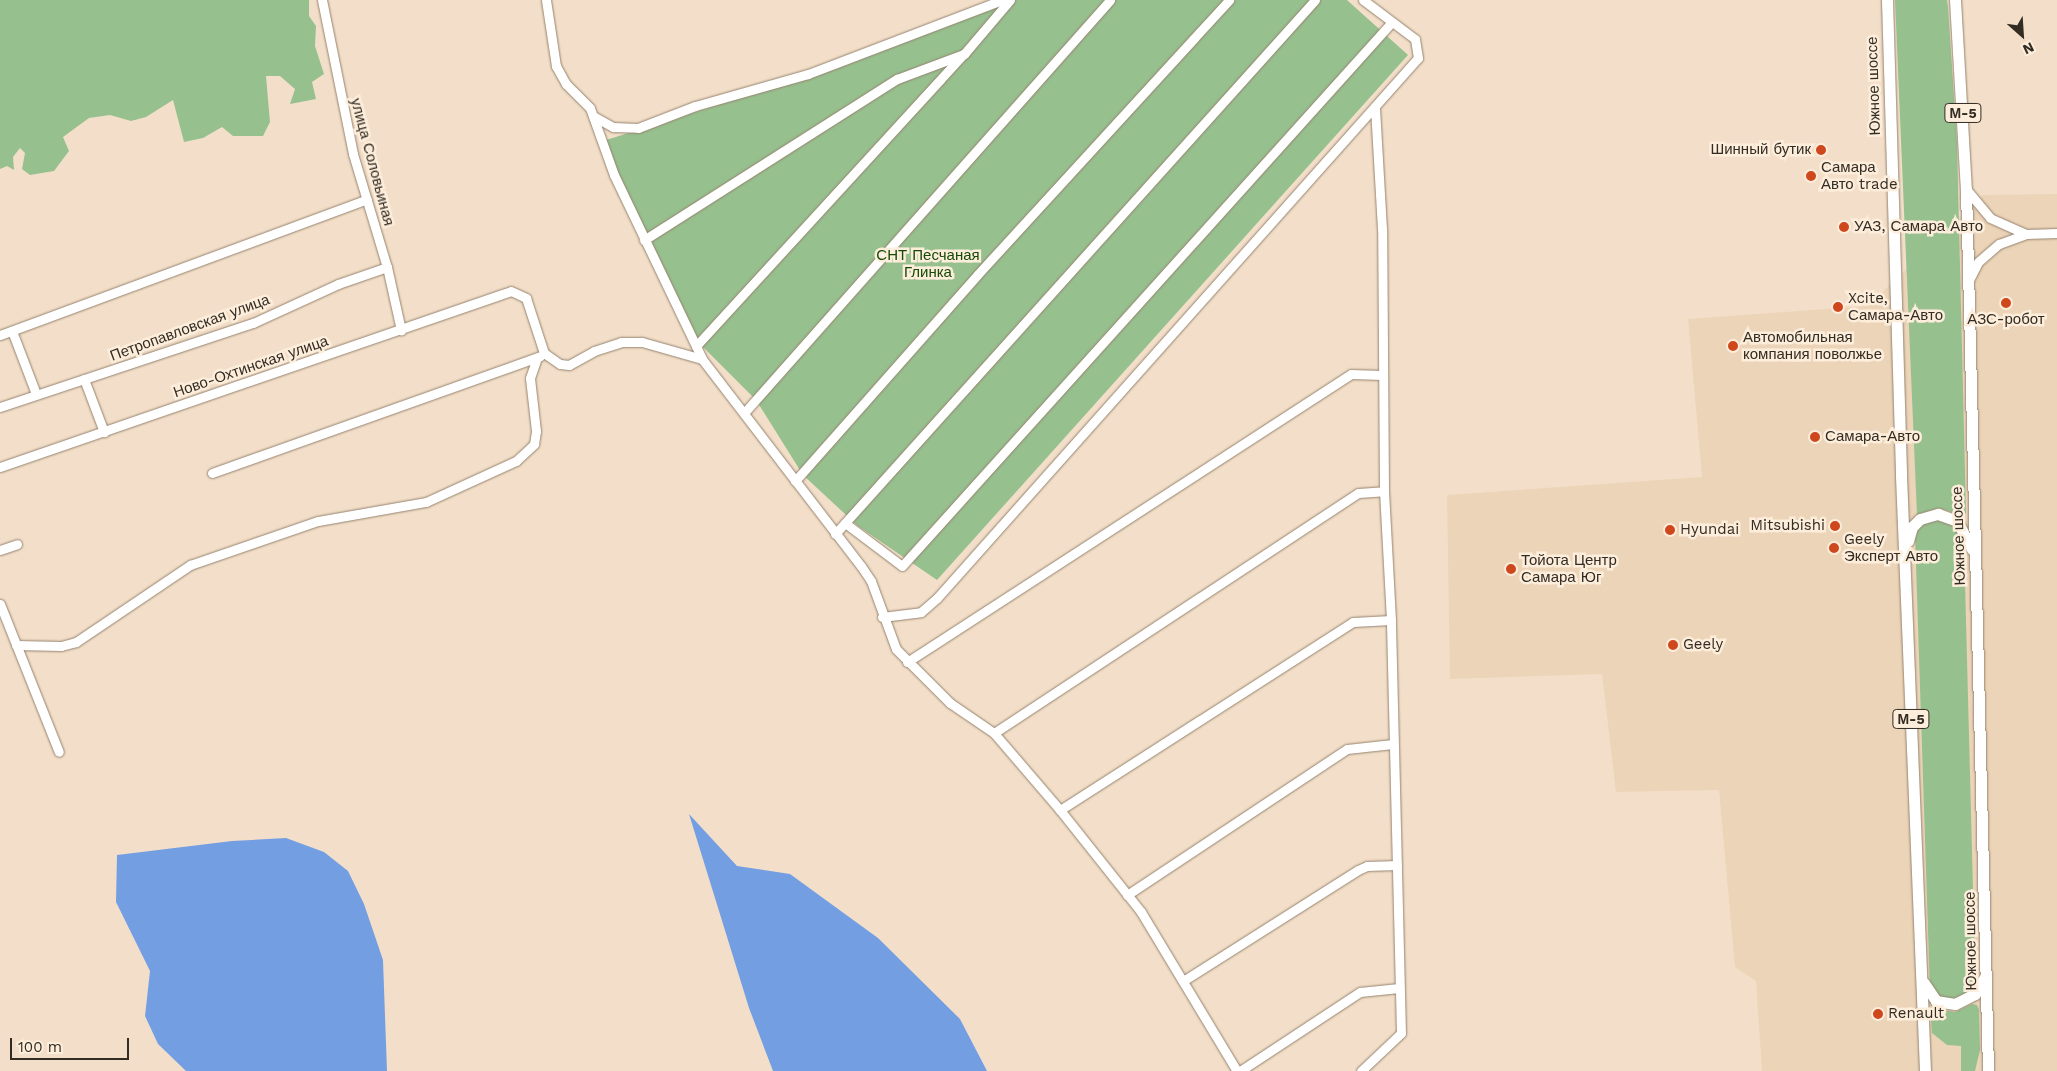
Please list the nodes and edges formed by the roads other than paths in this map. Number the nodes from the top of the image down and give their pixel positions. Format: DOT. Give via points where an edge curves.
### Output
graph roads {
  1 [pos="322,0"];
  2 [pos="546,0"];
  3 [pos="1002,0"];
  4 [pos="1010,0"];
  5 [pos="1110,0"];
  6 [pos="1229,0"];
  7 [pos="1315,0"];
  8 [pos="1363,0"];
  9 [pos="1887,0"];
  10 [pos="1955,0"];
  11 [pos="1392,22"];
  12 [pos="964,54"];
  13 [pos="1375,108"];
  14 [pos="594,116"];
  15 [pos="1966,189"];
  16 [pos="367,200"];
  17 [pos="2057,233"];
  18 [pos="2026,234"];
  19 [pos="644,240"];
  20 [pos="387,267"];
  21 [pos="1969,280"];
  22 [pos="401,330"];
  23 [pos="12,331"];
  24 [pos="0,335"];
  25 [pos="696,346"];
  26 [pos="541,355"];
  27 [pos="702,359"];
  28 [pos="1382,375"];
  29 [pos="84,379"];
  30 [pos="36,394"];
  31 [pos="0,407"];
  32 [pos="744,413"];
  33 [pos="104,432"];
  34 [pos="0,467"];
  35 [pos="212,473"];
  36 [pos="794,481"];
  37 [pos="1384,491"];
  38 [pos="845,523"];
  39 [pos="835,534"];
  40 [pos="17,544"];
  41 [pos="1905,549"];
  42 [pos="0,550"];
  43 [pos="1974,557"];
  44 [pos="0,604"];
  45 [pos="882,617"];
  46 [pos="1391,620"];
  47 [pos="16,645"];
  48 [pos="907,662"];
  49 [pos="994,733"];
  50 [pos="1393,744"];
  51 [pos="59,752"];
  52 [pos="1060,810"];
  53 [pos="1397,865"];
  54 [pos="1127,895"];
  55 [pos="1987,974"];
  56 [pos="1922,978"];
  57 [pos="1183,981"];
  58 [pos="1399,988"];
  59 [pos="1239,1071"];
  60 [pos="1361,1071"];
  61 [pos="1925,1071"];
  62 [pos="1988,1071"];
  1 -- 16 [label="street, улица Соловьиная" via="353,154"];
  2 -- 14 [label="street" via="556,66 566,84 585,101"];
  3 -- 14 [label="street" via="808,74 695,106 638,128 613,127"];
  4 -- 12 [label="street"];
  5 -- 32 [label="street"];
  6 -- 36 [label="street"];
  7 -- 38 [label="street"];
  8 -- 11 [label="street"];
  9 -- 41 [label="main road, Южное шоссе / М-5"];
  10 -- 15 [label="main road, Южное шоссе / М-5"];
  11 -- 13 [label="street" via="1415,40 1418,58"];
  11 -- 38 [label="street" via="902,566"];
  12 -- 19 [label="street" via="897,79"];
  12 -- 25 [label="street"];
  13 -- 28 [label="street" via="1382,229"];
  13 -- 45 [label="street" via="930,606 911,615"];
  14 -- 19 [label="street" via="606,157"];
  15 -- 18 [label="street" via="1994,221"];
  15 -- 21 [label="main road, Южное шоссе / М-5"];
  16 -- 20 [label="street, улица Соловьиная"];
  16 -- 23 [label="street"];
  17 -- 18 [label="street"];
  18 -- 21 [label="street" via="1988,251"];
  19 -- 25 [label="street"];
  20 -- 22 [label="street, улица Соловьиная"];
  20 -- 29 [label="street, Петропавловская улица" via="338,284 253,323"];
  21 -- 43 [label="main road, Южное шоссе / М-5"];
  22 -- 26 [label="street, Ново-Охтинская улица" via="512,291 522,294 530,305"];
  22 -- 33 [label="street, Ново-Охтинская улица"];
  23 -- 24 [label="street"];
  23 -- 30 [label="street"];
  25 -- 27 [label="street"];
  26 -- 27 [label="street" via="552,362 569,365 594,351 621,342 642,342"];
  26 -- 35 [label="street"];
  26 -- 47 [label="street" via="530,378 536,431 534,444 516,461 426,502 318,521 190,565 76,642 61,646"];
  27 -- 32 [label="street"];
  28 -- 37 [label="street"];
  28 -- 48 [label="street" via="1352,374"];
  29 -- 30 [label="street, Петропавловская улица"];
  29 -- 33 [label="street"];
  30 -- 31 [label="street, Петропавловская улица"];
  32 -- 36 [label="street"];
  33 -- 34 [label="street, Ново-Охтинская улица"];
  36 -- 39 [label="street"];
  37 -- 46 [label="street"];
  37 -- 49 [label="street" via="1358,493"];
  38 -- 39 [label="street"];
  39 -- 45 [label="street" via="871,580"];
  40 -- 42 [label="street"];
  41 -- 43 [label="main road" via="1912,527 1925,517 1938,514 1957,522 1969,540"];
  41 -- 56 [label="main road, Южное шоссе / М-5"];
  43 -- 55 [label="main road, Южное шоссе / М-5"];
  44 -- 47 [label="street"];
  45 -- 48 [label="street" via="896,649"];
  46 -- 50 [label="street"];
  46 -- 52 [label="street" via="1353,622"];
  47 -- 51 [label="street"];
  48 -- 49 [label="street" via="950,703"];
  49 -- 52 [label="street"];
  50 -- 53 [label="street"];
  50 -- 54 [label="street" via="1347,749"];
  52 -- 54 [label="street"];
  53 -- 57 [label="street" via="1366,866 1358,870"];
  53 -- 58 [label="street"];
  54 -- 57 [label="street"];
  55 -- 56 [label="main road" via="1975,994 1955,1004 1936,1002 1929,995"];
  55 -- 62 [label="main road, Южное шоссе / М-5"];
  56 -- 61 [label="main road, Южное шоссе / М-5"];
  57 -- 59 [label="street"];
  58 -- 59 [label="street" via="1360,992"];
  58 -- 60 [label="street" via="1401,1033"];
}
